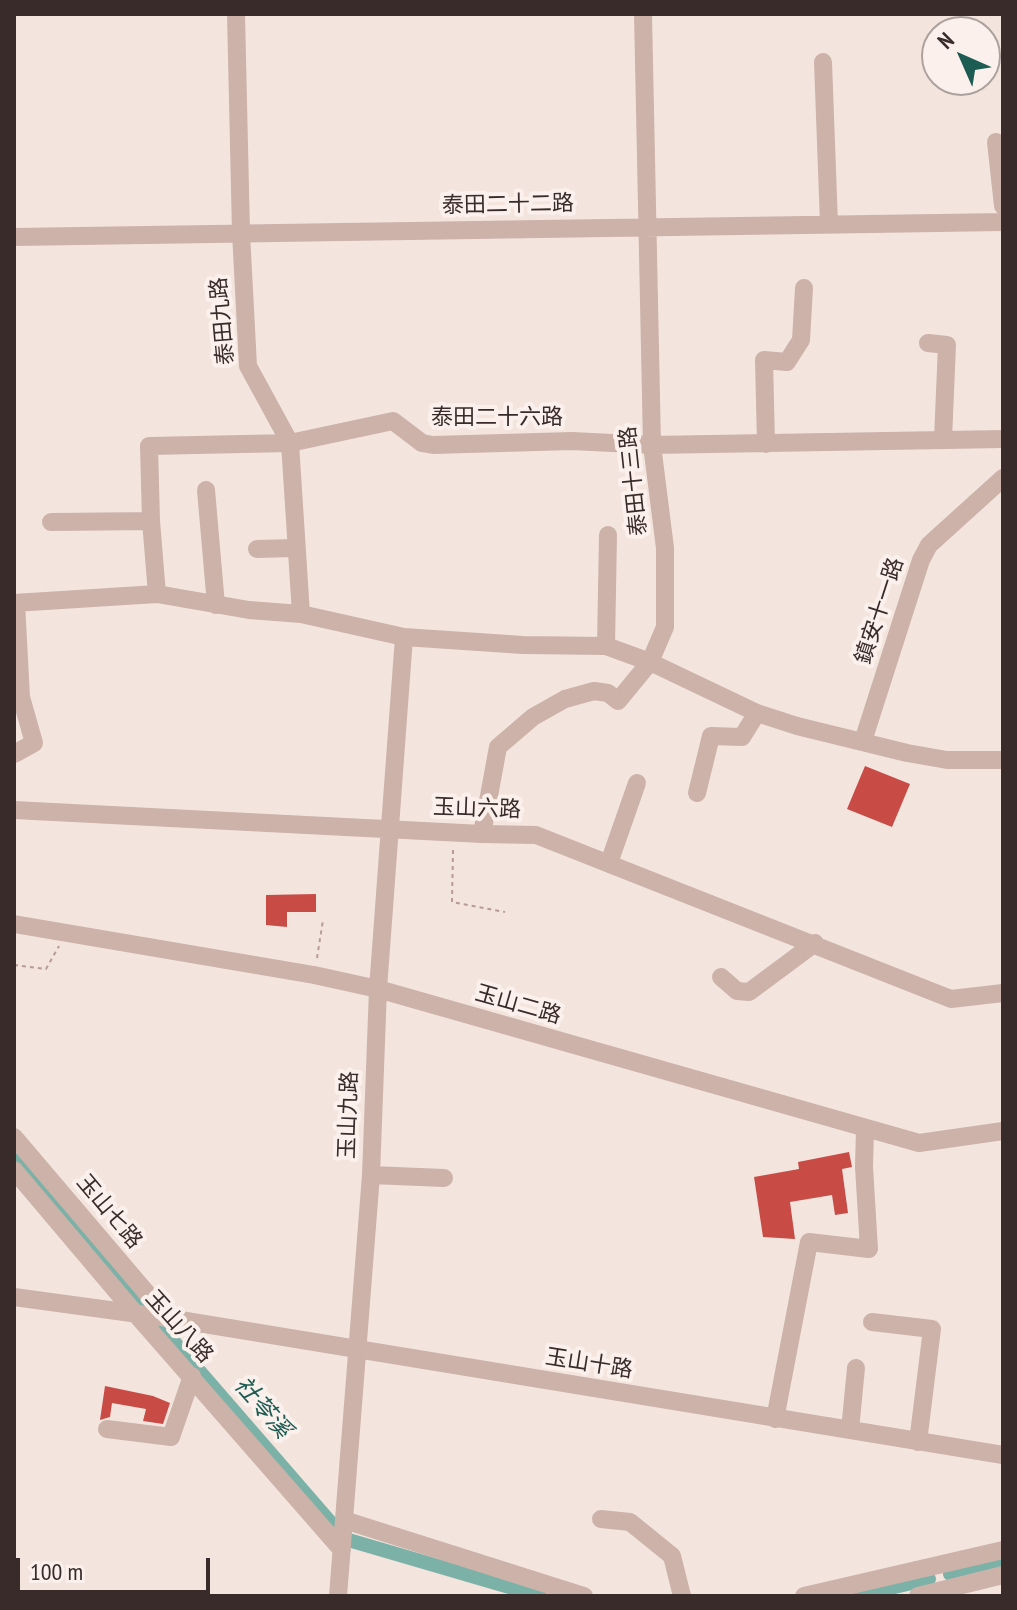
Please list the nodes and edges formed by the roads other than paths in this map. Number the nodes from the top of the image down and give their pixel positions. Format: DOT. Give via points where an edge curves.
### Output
graph roads {
  1 [pos="236,14"];
  2 [pos="643,14"];
  3 [pos="823,62"];
  4 [pos="996,142"];
  5 [pos="1003,206"];
  6 [pos="1003,222"];
  7 [pos="829,224"];
  8 [pos="646,227"];
  9 [pos="241,233"];
  10 [pos="14,237"];
  11 [pos="804,288"];
  12 [pos="928,343"];
  13 [pos="943,439"];
  14 [pos="1003,439"];
  15 [pos="290,443"];
  16 [pos="766,444"];
  17 [pos="652,445"];
  18 [pos="1003,478"];
  19 [pos="206,490"];
  20 [pos="151,521"];
  21 [pos="51,522"];
  22 [pos="608,535"];
  23 [pos="295,548"];
  24 [pos="257,549"];
  25 [pos="157,594"];
  26 [pos="15,603"];
  27 [pos="216,605"];
  28 [pos="301,614"];
  29 [pos="404,637"];
  30 [pos="606,646"];
  31 [pos="650,662"];
  32 [pos="757,713"];
  33 [pos="863,741"];
  34 [pos="14,754"];
  35 [pos="1003,760"];
  36 [pos="637,783"];
  37 [pos="697,793"];
  38 [pos="14,810"];
  39 [pos="390,829"];
  40 [pos="482,834"];
  41 [pos="609,863"];
  42 [pos="14,924"];
  43 [pos="815,943"];
  44 [pos="721,977"];
  45 [pos="378,989"];
  46 [pos="1003,993"];
  47 [pos="865,1129"];
  48 [pos="1003,1131"];
  49 [pos="14,1137"];
  50 [pos="14,1170"];
  51 [pos="371,1175"];
  52 [pos="444,1178"];
  53 [pos="14,1297"];
  54 [pos="134,1312"];
  55 [pos="168,1318"];
  56 [pos="872,1322"];
  57 [pos="357,1350"];
  58 [pos="856,1368"];
  59 [pos="192,1376"];
  60 [pos="775,1419"];
  61 [pos="107,1429"];
  62 [pos="850,1430"];
  63 [pos="918,1442"];
  64 [pos="1003,1455"];
  65 [pos="601,1519"];
  66 [pos="344,1520"];
  67 [pos="342,1545"];
  68 [pos="1003,1550"];
  69 [pos="937,1567"];
  70 [pos="1003,1575"];
  71 [pos="944,1594"];
  72 [pos="338,1596"];
  73 [pos="584,1596"];
  74 [pos="682,1596"];
  75 [pos="804,1596"];
  76 [pos="918,1596"];
  1 -- 9 [label="street, 泰田九路"];
  2 -- 8 [label="street, 泰田十三路"];
  3 -- 7 [label="street"];
  4 -- 5 [label="street"];
  6 -- 7 [label="street, 泰田二十二路"];
  7 -- 8 [label="street, 泰田二十二路"];
  8 -- 9 [label="street, 泰田二十二路"];
  8 -- 17 [label="street, 泰田十三路"];
  9 -- 10 [label="street, 泰田二十二路"];
  9 -- 15 [label="street, 泰田九路" via="248,366"];
  11 -- 16 [label="street" via="801,340 787,362 764,360"];
  12 -- 13 [label="street" via="947,345"];
  13 -- 14 [label="street, 泰田二十六路"];
  13 -- 16 [label="street, 泰田二十六路"];
  15 -- 17 [label="street, 泰田二十六路" via="393,421 433,445"];
  15 -- 20 [label="street, 泰田二十六路" via="149,446"];
  15 -- 23 [label="street, 泰田九路"];
  16 -- 17 [label="street, 泰田二十六路"];
  17 -- 31 [label="street, 泰田十三路" via="665,548 665,627"];
  18 -- 33 [label="street, 鎮安十一路" via="929,545 921,560"];
  19 -- 27 [label="street"];
  20 -- 21 [label="street"];
  20 -- 25 [label="street, 泰田二十六路"];
  22 -- 30 [label="street"];
  23 -- 24 [label="street"];
  23 -- 28 [label="street, 泰田九路"];
  25 -- 26 [label="street"];
  25 -- 27 [label="street"];
  26 -- 34 [label="street" via="21,697 34,743"];
  27 -- 28 [label="street"];
  28 -- 29 [label="street"];
  29 -- 30 [label="street"];
  29 -- 39 [label="street, 玉山九路"];
  30 -- 31 [label="street"];
  31 -- 32 [label="street"];
  31 -- 40 [label="street, 泰田十三路" via="618,701 594,691 565,699 533,717 498,747"];
  32 -- 33 [label="street"];
  32 -- 37 [label="street" via="742,737 711,736"];
  33 -- 35 [label="street" via="947,760"];
  36 -- 41 [label="street"];
  38 -- 39 [label="street, 玉山六路"];
  39 -- 40 [label="street, 玉山六路"];
  39 -- 45 [label="street, 玉山九路"];
  40 -- 41 [label="street, 玉山六路" via="536,835"];
  41 -- 43 [label="street, 玉山六路"];
  42 -- 45 [label="street, 玉山二路"];
  43 -- 44 [label="street" via="749,992 737,991"];
  43 -- 46 [label="street, 玉山六路" via="951,999"];
  45 -- 47 [label="street, 玉山二路"];
  45 -- 51 [label="street, 玉山九路"];
  47 -- 48 [label="street, 玉山二路" via="919,1143"];
  47 -- 60 [label="street" via="869,1249 809,1242"];
  49 -- 55 [label="street, 玉山七路"];
  50 -- 54 [label="street, 玉山八路"];
  51 -- 52 [label="street"];
  51 -- 57 [label="street, 玉山九路"];
  53 -- 54 [label="street"];
  54 -- 55 [label="street, 玉山十路"];
  54 -- 59 [label="street, 玉山八路"];
  55 -- 57 [label="street, 玉山十路"];
  56 -- 63 [label="street" via="932,1329"];
  57 -- 60 [label="street, 玉山十路"];
  57 -- 66 [label="street, 玉山九路"];
  58 -- 62 [label="street"];
  59 -- 61 [label="street" via="171,1437"];
  59 -- 67 [label="street, 玉山八路"];
  60 -- 62 [label="street, 玉山十路"];
  62 -- 63 [label="street, 玉山十路"];
  63 -- 64 [label="street, 玉山十路"];
  65 -- 74 [label="street" via="630,1522 672,1556"];
  66 -- 67 [label="street, 玉山九路"];
  66 -- 73 [label="street"];
  67 -- 72 [label="street, 玉山九路"];
  68 -- 69 [label="street"];
  69 -- 71 [label="street"];
  69 -- 75 [label="street"];
  70 -- 71 [label="street"];
  71 -- 76 [label="street"];
}
